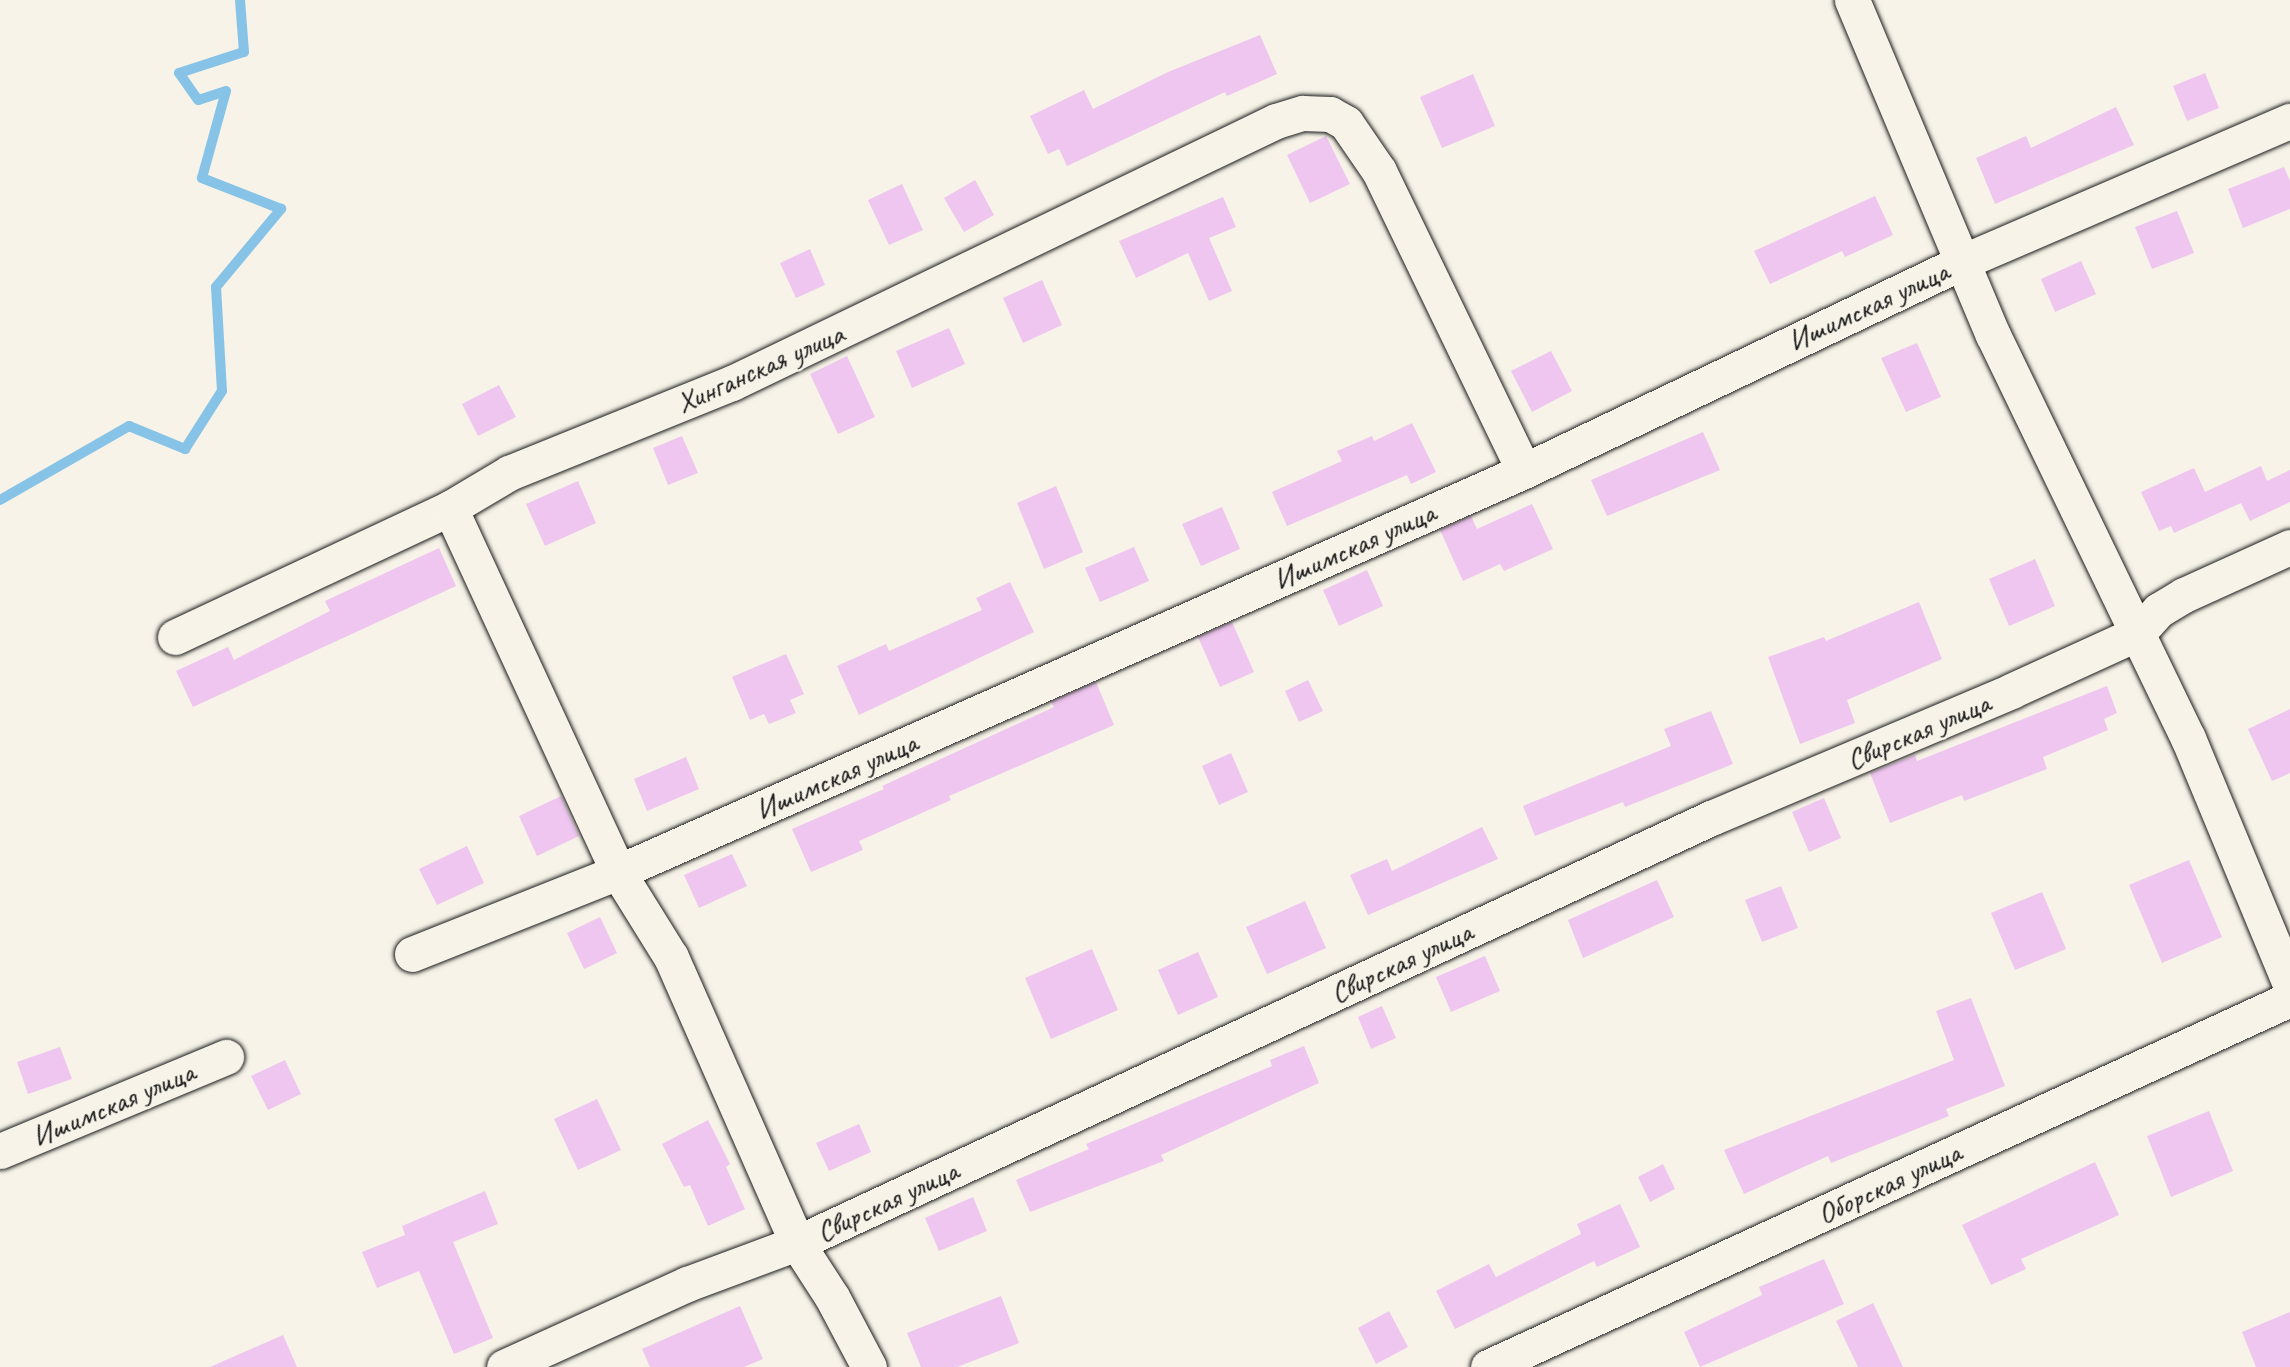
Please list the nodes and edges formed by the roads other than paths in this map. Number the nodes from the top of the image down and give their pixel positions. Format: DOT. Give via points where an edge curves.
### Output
graph roads {
  1 [pos="1852,0"];
  2 [pos="2290,121"];
  3 [pos="1962,262"];
  4 [pos="1524,471"];
  5 [pos="450,508"];
  6 [pos="2290,547"];
  7 [pos="2138,632"];
  8 [pos="175,637"];
  9 [pos="618,872"];
  10 [pos="412,954"];
  11 [pos="2290,984"];
  12 [pos="2290,999"];
  13 [pos="226,1057"];
  14 [pos="0,1151"];
  15 [pos="797,1243"];
  16 [pos="504,1367"];
  17 [pos="869,1367"];
  18 [pos="1488,1367"];
  1 -- 3 [label="street"];
  2 -- 3 [label="street, Ишимская улица"];
  3 -- 4 [label="street, Ишимская улица"];
  3 -- 7 [label="street"];
  4 -- 5 [label="street, Хинганская улица" via="1391,194 1346,123 1330,114 1303,113 1276,121 732,383 520,468"];
  4 -- 9 [label="street, Ишимская улица"];
  5 -- 8 [label="street, Хинганская улица"];
  5 -- 9 [label="street"];
  6 -- 7 [label="street, Свирская улица" via="2184,595 2159,610"];
  7 -- 11 [label="street" via="2227,825"];
  7 -- 15 [label="street, Свирская улица" via="1711,818"];
  9 -- 10 [label="street, Ишимская улица"];
  9 -- 15 [label="street" via="671,957"];
  12 -- 18 [label="street, Оборская улица"];
  13 -- 14 [label="street, Ишимская улица"];
  15 -- 16 [label="street, Свирская улица" via="687,1284"];
  15 -- 17 [label="street"];
}
